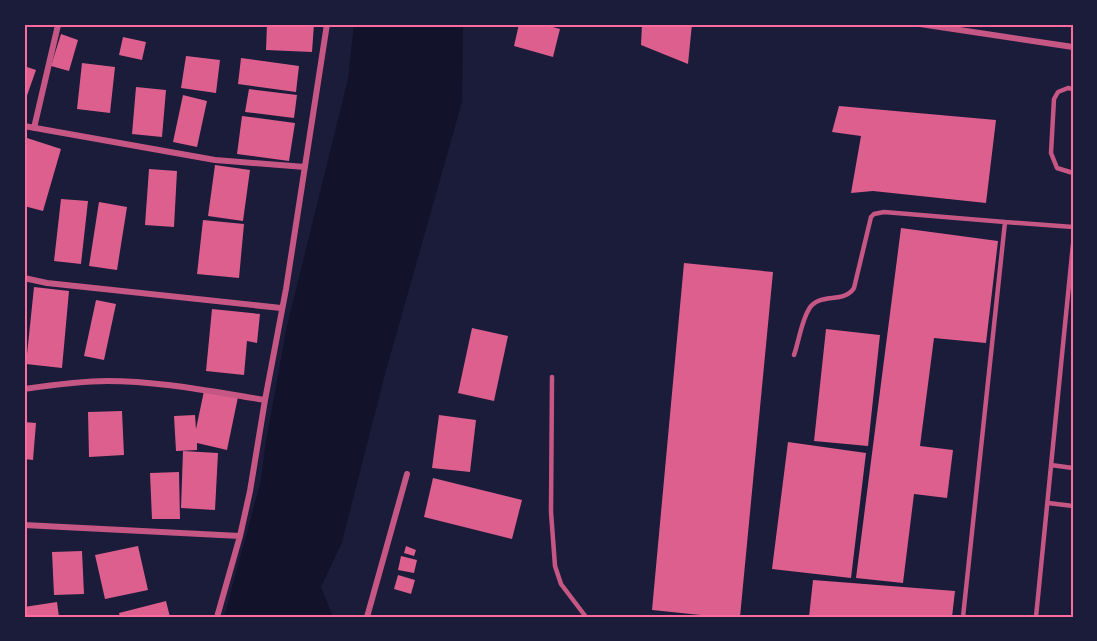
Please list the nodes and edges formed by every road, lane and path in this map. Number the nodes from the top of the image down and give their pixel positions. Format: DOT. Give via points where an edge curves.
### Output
graph roads {
  1 [pos="327,24"];
  2 [pos="920,24"];
  3 [pos="58,25"];
  4 [pos="1073,47"];
  5 [pos="1073,89"];
  6 [pos="24,126"];
  7 [pos="34,128"];
  8 [pos="305,167"];
  9 [pos="1073,173"];
  10 [pos="1005,222"];
  11 [pos="1073,227"];
  12 [pos="1073,244"];
  13 [pos="24,278"];
  14 [pos="281,308"];
  15 [pos="794,355"];
  16 [pos="552,376"];
  17 [pos="24,389"];
  18 [pos="264,400"];
  19 [pos="1051,465"];
  20 [pos="1073,468"];
  21 [pos="406,474"];
  22 [pos="1048,503"];
  23 [pos="1073,506"];
  24 [pos="24,525"];
  25 [pos="240,536"];
  26 [pos="217,617"];
  27 [pos="367,617"];
  28 [pos="585,617"];
  29 [pos="963,617"];
  30 [pos="1036,617"];
  1 -- 8 [label="street"];
  2 -- 4 [label="street"];
  3 -- 7 [label="street"];
  5 -- 9 [label="lane" via="1058,92 1054,99 1051,153 1057,168"];
  6 -- 7 [label="street"];
  7 -- 8 [label="street" via="215,160"];
  8 -- 14 [label="street"];
  10 -- 11 [label="lane"];
  10 -- 15 [label="lane" via="874,214 854,288 846,296 819,301 808,310"];
  10 -- 29 [label="lane"];
  12 -- 19 [label="lane"];
  13 -- 14 [label="street" via="46,284"];
  14 -- 18 [label="street"];
  16 -- 28 [label="lane" via="551,512 555,566 561,584"];
  17 -- 18 [label="street" via="108,381 177,386"];
  18 -- 25 [label="street"];
  19 -- 20 [label="lane"];
  19 -- 22 [label="lane"];
  21 -- 27 [label="street"];
  22 -- 23 [label="lane"];
  22 -- 30 [label="lane"];
  24 -- 25 [label="street"];
  25 -- 26 [label="street"];
}
